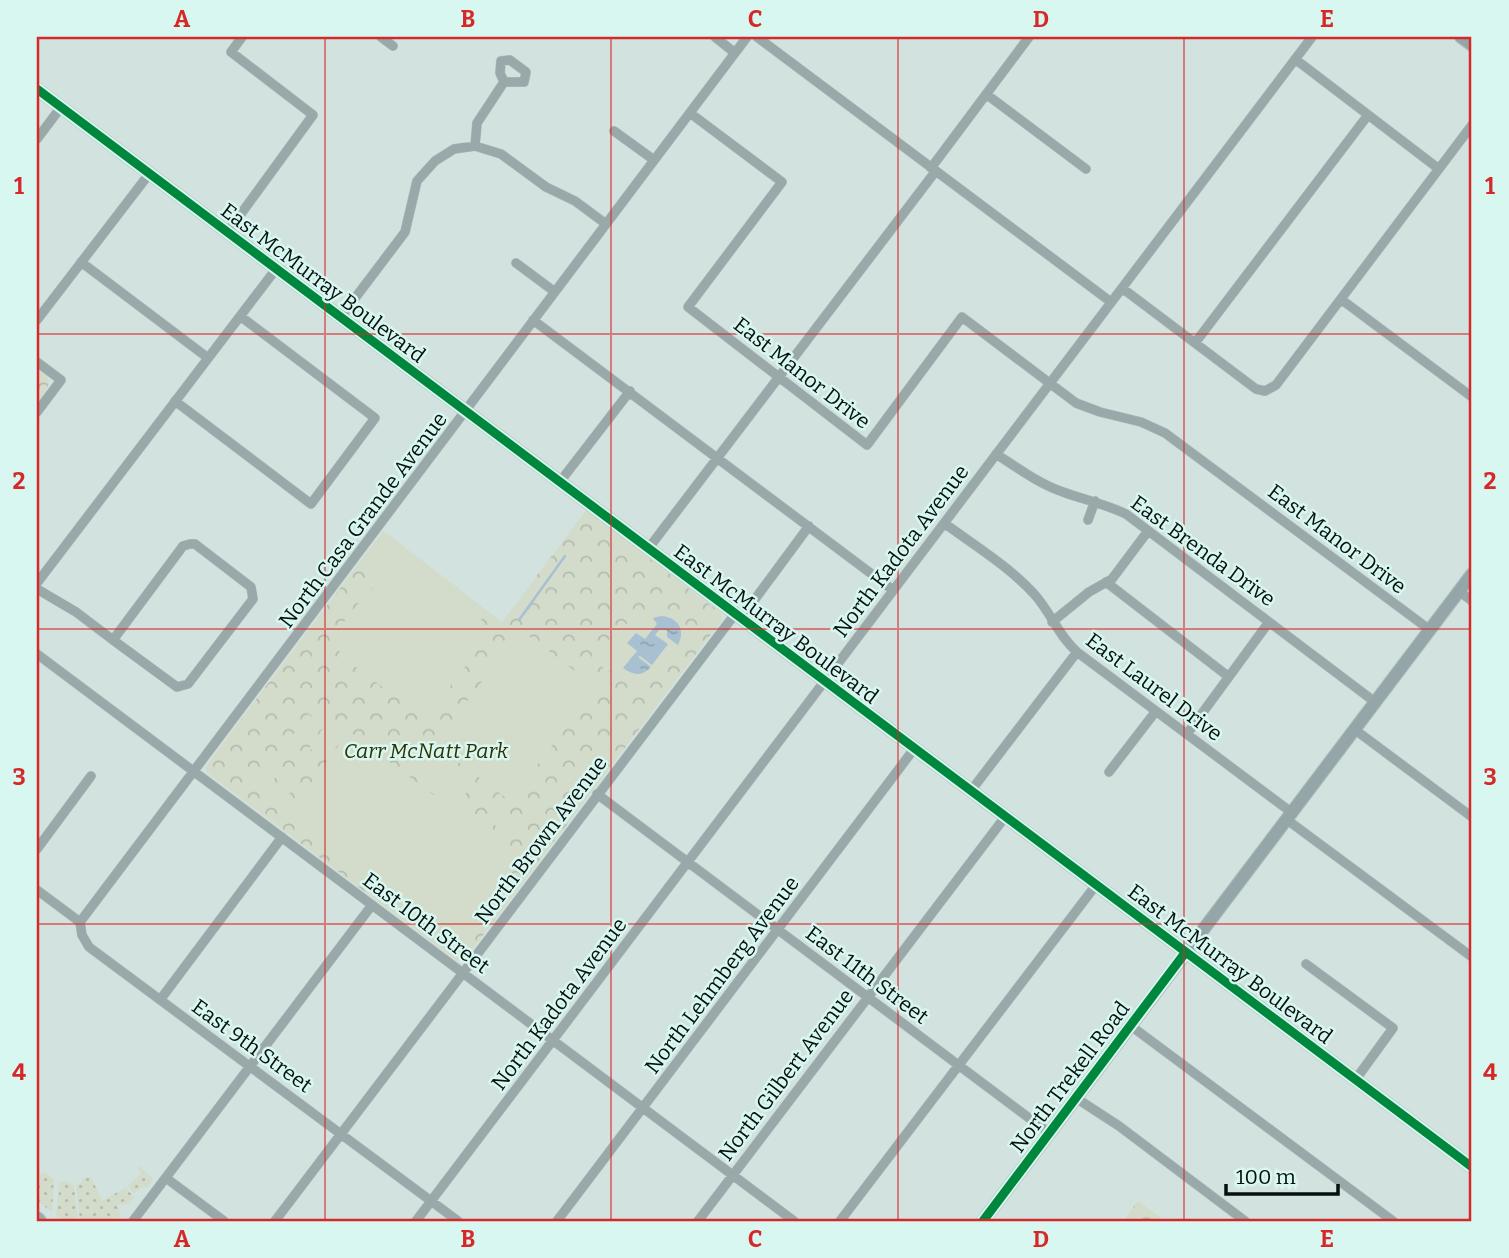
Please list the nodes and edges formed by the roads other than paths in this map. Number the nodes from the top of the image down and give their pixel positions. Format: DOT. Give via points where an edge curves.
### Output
graph roads {
  1 [pos="242,37"];
  2 [pos="381,37"];
  3 [pos="715,37"];
  4 [pos="747,37"];
  5 [pos="757,37"];
  6 [pos="1029,37"];
  7 [pos="1312,37"];
  8 [pos="1461,37"];
  9 [pos="1472,45"];
  10 [pos="393,46"];
  11 [pos="735,53"];
  12 [pos="1295,59"];
  13 [pos="504,82"];
  14 [pos="37,89"];
  15 [pos="986,94"];
  16 [pos="61,107"];
  17 [pos="690,113"];
  18 [pos="1368,115"];
  19 [pos="1472,125"];
  20 [pos="614,131"];
  21 [pos="37,139"];
  22 [pos="475,146"];
  23 [pos="654,160"];
  24 [pos="1086,169"];
  25 [pos="1439,169"];
  26 [pos="933,170"];
  27 [pos="149,173"];
  28 [pos="606,224"];
  29 [pos="227,233"];
  30 [pos="80,262"];
  31 [pos="516,262"];
  32 [pos="276,270"];
  33 [pos="1122,288"];
  34 [pos="555,292"];
  35 [pos="1342,300"];
  36 [pos="1111,302"];
  37 [pos="240,316"];
  38 [pos="340,318"];
  39 [pos="37,320"];
  40 [pos="533,320"];
  41 [pos="1195,343"];
  42 [pos="208,358"];
  43 [pos="37,362"];
  44 [pos="779,378"];
  45 [pos="1049,384"];
  46 [pos="630,391"];
  47 [pos="1472,397"];
  48 [pos="175,401"];
  49 [pos="37,412"];
  50 [pos="466,413"];
  51 [pos="996,454"];
  52 [pos="719,458"];
  53 [pos="559,483"];
  54 [pos="1094,501"];
  55 [pos="1088,520"];
  56 [pos="944,523"];
  57 [pos="808,526"];
  58 [pos="1149,531"];
  59 [pos="649,549"];
  60 [pos="1472,574"];
  61 [pos="1106,582"];
  62 [pos="37,583"];
  63 [pos="893,590"];
  64 [pos="1460,591"];
  65 [pos="1472,601"];
  66 [pos="738,616"];
  67 [pos="1052,622"];
  68 [pos="1269,622"];
  69 [pos="1430,630"];
  70 [pos="113,640"];
  71 [pos="1077,652"];
  72 [pos="37,654"];
  73 [pos="1229,677"];
  74 [pos="824,682"];
  75 [pos="1375,702"];
  76 [pos="1156,711"];
  77 [pos="1354,729"];
  78 [pos="1187,734"];
  79 [pos="914,749"];
  80 [pos="194,772"];
  81 [pos="1109,772"];
  82 [pos="92,776"];
  83 [pos="970,792"];
  84 [pos="597,794"];
  85 [pos="1289,816"];
  86 [pos="1005,817"];
  87 [pos="1472,817"];
  88 [pos="282,837"];
  89 [pos="37,849"];
  90 [pos="688,861"];
  91 [pos="1096,885"];
  92 [pos="37,890"];
  93 [pos="372,905"];
  94 [pos="80,922"];
  95 [pos="778,930"];
  96 [pos="1185,953"];
  97 [pos="1472,957"];
  98 [pos="1306,964"];
  99 [pos="463,973"];
  100 [pos="867,998"];
  101 [pos="160,999"];
  102 [pos="1131,1026"];
  103 [pos="552,1041"];
  104 [pos="958,1065"];
  105 [pos="251,1067"];
  106 [pos="1356,1079"];
  107 [pos="1076,1098"];
  108 [pos="642,1108"];
  109 [pos="341,1133"];
  110 [pos="1049,1133"];
  111 [pos="1472,1167"];
  112 [pos="732,1175"];
  113 [pos="166,1178"];
  114 [pos="432,1201"];
  115 [pos="133,1221"];
  116 [pos="224,1221"];
  117 [pos="275,1221"];
  118 [pos="416,1221"];
  119 [pos="458,1221"];
  120 [pos="557,1221"];
  121 [pos="698,1221"];
  122 [pos="794,1221"];
  123 [pos="840,1221"];
  124 [pos="983,1221"];
  125 [pos="1245,1221"];
  126 [pos="1393,1221"];
  1 -- 29 [label="street" via="231,52 313,115"];
  2 -- 10 [label="street"];
  3 -- 11 [label="street"];
  4 -- 11 [label="street, North Casa Grande Avenue"];
  5 -- 26 [label="street"];
  6 -- 15 [label="street"];
  7 -- 12 [label="street, North Kadota Avenue"];
  8 -- 9 [label="street"];
  11 -- 17 [label="street, North Casa Grande Avenue"];
  12 -- 18 [label="street"];
  12 -- 33 [label="street, North Kadota Avenue"];
  13 -- 22 [label="street" via="477,123"];
  14 -- 16 [label="street, East McMurray Boulevard"];
  15 -- 24 [label="street"];
  15 -- 26 [label="street"];
  16 -- 21 [label="street"];
  16 -- 27 [label="street, East McMurray Boulevard"];
  17 -- 23 [label="street, North Casa Grande Avenue"];
  17 -- 44 [label="street, East Manor Drive" via="782,182 688,307"];
  18 -- 25 [label="street"];
  18 -- 41 [label="street"];
  19 -- 25 [label="street"];
  20 -- 23 [label="street"];
  22 -- 28 [label="street" via="501,154"];
  22 -- 38 [label="street" via="454,149 417,181 405,232"];
  23 -- 28 [label="street, North Casa Grande Avenue"];
  25 -- 35 [label="street"];
  26 -- 36 [label="street"];
  26 -- 44 [label="street"];
  27 -- 29 [label="street, East McMurray Boulevard"];
  27 -- 30 [label="street"];
  28 -- 34 [label="street, North Casa Grande Avenue"];
  29 -- 32 [label="street, East McMurray Boulevard"];
  30 -- 39 [label="street"];
  30 -- 42 [label="street"];
  31 -- 34 [label="street"];
  32 -- 37 [label="street"];
  32 -- 38 [label="street, East McMurray Boulevard"];
  33 -- 36 [label="street, North Kadota Avenue"];
  33 -- 41 [label="street"];
  34 -- 40 [label="street, North Casa Grande Avenue"];
  35 -- 41 [label="street" via="1276,385 1265,391"];
  35 -- 47 [label="street"];
  36 -- 45 [label="street, North Kadota Avenue"];
  37 -- 42 [label="street"];
  37 -- 48 [label="street" via="375,418 311,504"];
  38 -- 50 [label="street, East McMurray Boulevard"];
  40 -- 46 [label="street"];
  40 -- 50 [label="street, North Casa Grande Avenue"];
  42 -- 48 [label="street"];
  43 -- 49 [label="street" via="61,380"];
  44 -- 45 [label="street, East Manor Drive" via="867,445 962,317"];
  44 -- 52 [label="street"];
  45 -- 51 [label="street, North Kadota Avenue"];
  45 -- 69 [label="street, East Manor Drive" via="1076,403 1165,433"];
  46 -- 52 [label="street"];
  46 -- 53 [label="street"];
  48 -- 62 [label="street"];
  50 -- 53 [label="street, East McMurray Boulevard"];
  50 -- 80 [label="street, North Casa Grande Avenue"];
  51 -- 54 [label="street, East Brenda Drive" via="1062,492"];
  51 -- 56 [label="street, North Kadota Avenue"];
  52 -- 57 [label="street"];
  52 -- 59 [label="street"];
  53 -- 59 [label="street, East McMurray Boulevard"];
  54 -- 55 [label="street"];
  54 -- 58 [label="street, East Brenda Drive" via="1126,514"];
  56 -- 63 [label="street, North Kadota Avenue"];
  56 -- 67 [label="street, East Laurel Drive" via="1025,584"];
  57 -- 63 [label="street"];
  57 -- 66 [label="street, North Brown Avenue"];
  58 -- 61 [label="street"];
  58 -- 68 [label="street, East Brenda Drive"];
  59 -- 66 [label="street, East McMurray Boulevard"];
  60 -- 64 [label="street, North Trekell Road"];
  61 -- 67 [label="street"];
  61 -- 73 [label="street"];
  62 -- 70 [label="street"];
  63 -- 74 [label="street, North Kadota Avenue"];
  64 -- 65 [label="street"];
  64 -- 69 [label="street, North Trekell Road"];
  66 -- 74 [label="street, East McMurray Boulevard"];
  66 -- 84 [label="street, North Brown Avenue"];
  67 -- 71 [label="street, East Laurel Drive"];
  68 -- 73 [label="street"];
  68 -- 75 [label="street, East Brenda Drive"];
  69 -- 75 [label="street, North Trekell Road"];
  70 -- 70 [label="street" via="177,687 188,684 253,599 251,587 195,544 183,546"];
  71 -- 76 [label="street, East Laurel Drive"];
  71 -- 83 [label="street"];
  72 -- 80 [label="street, East 10th Street"];
  73 -- 78 [label="street"];
  74 -- 79 [label="street, East McMurray Boulevard"];
  74 -- 90 [label="street, North Kadota Avenue"];
  75 -- 77 [label="street, North Trekell Road"];
  76 -- 78 [label="street, East Laurel Drive"];
  76 -- 81 [label="street"];
  77 -- 85 [label="street, North Trekell Road"];
  77 -- 87 [label="street"];
  78 -- 85 [label="street, East Laurel Drive"];
  79 -- 83 [label="street, East McMurray Boulevard"];
  79 -- 95 [label="street, North Lehmberg Avenue"];
  80 -- 88 [label="street, East 10th Street"];
  80 -- 94 [label="street, North Casa Grande Avenue"];
  82 -- 89 [label="street"];
  83 -- 86 [label="street, East McMurray Boulevard"];
  84 -- 90 [label="street, East 11th Street"];
  84 -- 99 [label="street, North Brown Avenue"];
  85 -- 96 [label="street, North Trekell Road"];
  85 -- 97 [label="street, East Laurel Drive"];
  86 -- 91 [label="street, East McMurray Boulevard"];
  86 -- 100 [label="street, North Gilbert Avenue"];
  88 -- 93 [label="street, East 10th Street"];
  88 -- 101 [label="street"];
  90 -- 95 [label="street, East 11th Street"];
  90 -- 103 [label="street, North Kadota Avenue"];
  91 -- 96 [label="street, East McMurray Boulevard"];
  91 -- 104 [label="street"];
  92 -- 94 [label="street, East 9th Street"];
  93 -- 99 [label="street, East 10th Street"];
  93 -- 105 [label="street"];
  94 -- 101 [label="street, East 9th Street" via="89,947"];
  95 -- 100 [label="street, East 11th Street"];
  95 -- 108 [label="street, North Lehmberg Avenue"];
  96 -- 102 [label="street, North Trekell Road"];
  96 -- 106 [label="street, East McMurray Boulevard"];
  98 -- 106 [label="street" via="1393,1028"];
  99 -- 103 [label="street, East 10th Street"];
  99 -- 109 [label="street, North Brown Avenue"];
  100 -- 104 [label="street, East 11th Street"];
  100 -- 112 [label="street, North Gilbert Avenue"];
  101 -- 105 [label="street, East 9th Street"];
  102 -- 107 [label="street, North Trekell Road"];
  102 -- 126 [label="street"];
  103 -- 108 [label="street, East 10th Street"];
  103 -- 114 [label="street, North Kadota Avenue"];
  104 -- 110 [label="street, East 11th Street"];
  104 -- 123 [label="street"];
  105 -- 109 [label="street, East 9th Street"];
  105 -- 113 [label="street"];
  106 -- 111 [label="street, East McMurray Boulevard"];
  107 -- 110 [label="street, North Trekell Road"];
  107 -- 125 [label="street"];
  108 -- 112 [label="street, East 10th Street"];
  108 -- 120 [label="street, North Lehmberg Avenue"];
  109 -- 114 [label="street, East 9th Street"];
  109 -- 117 [label="street, North Brown Avenue"];
  110 -- 124 [label="street, North Trekell Road"];
  112 -- 121 [label="street, North Gilbert Avenue"];
  112 -- 122 [label="street, East 10th Street"];
  113 -- 115 [label="street"];
  113 -- 116 [label="street"];
  114 -- 118 [label="street, North Kadota Avenue"];
  114 -- 119 [label="street, East 9th Street"];
}
